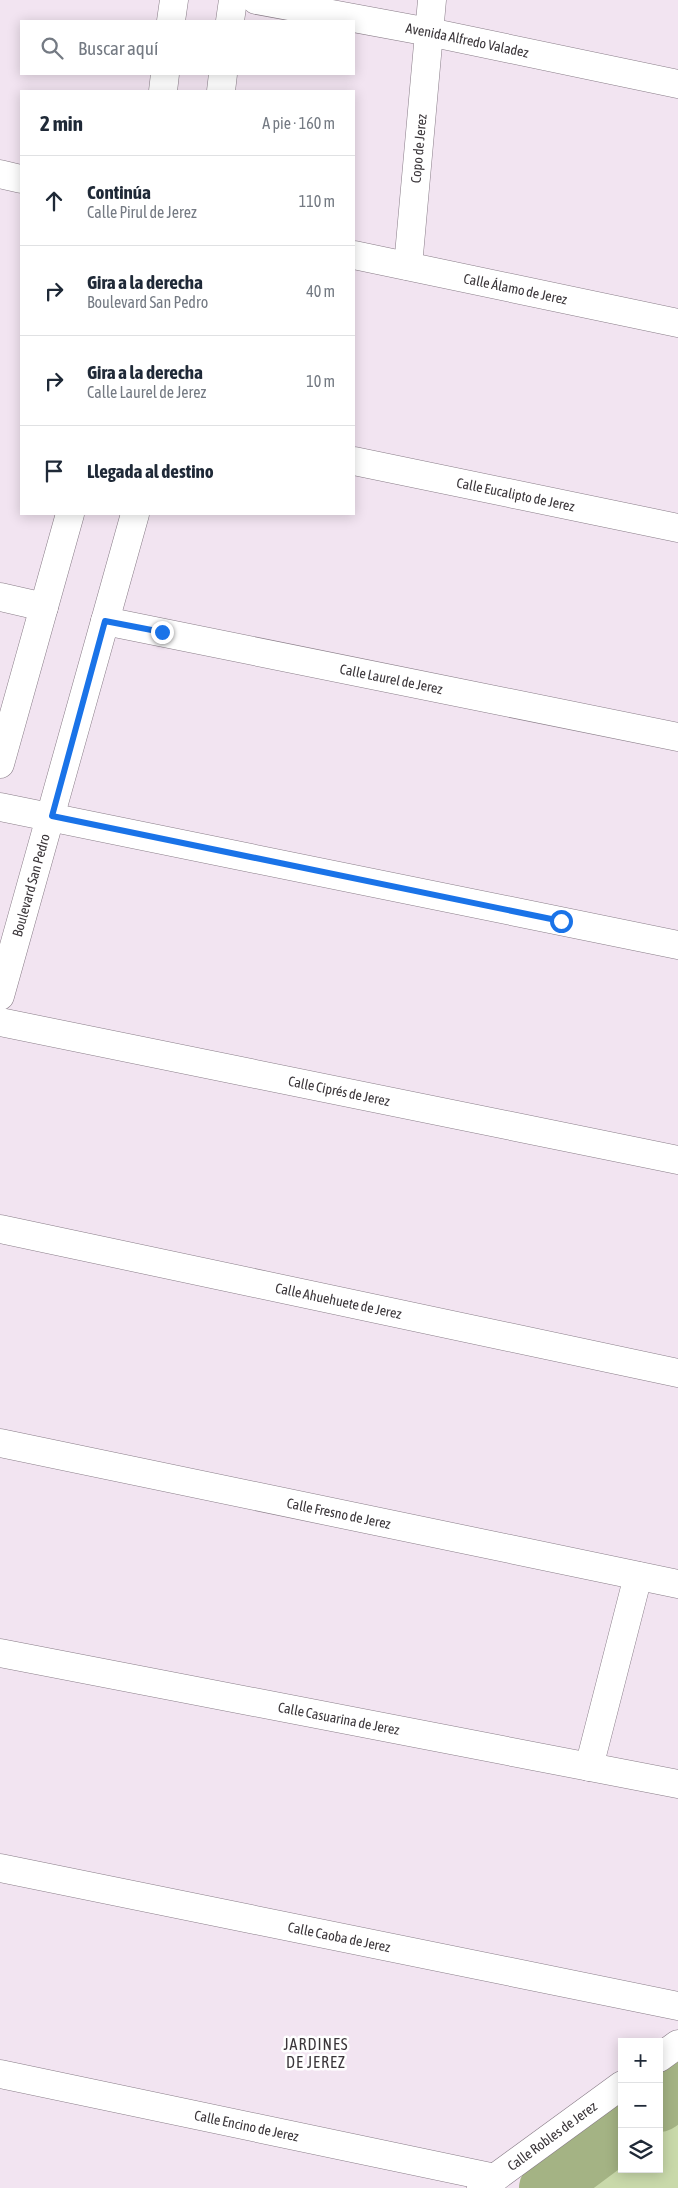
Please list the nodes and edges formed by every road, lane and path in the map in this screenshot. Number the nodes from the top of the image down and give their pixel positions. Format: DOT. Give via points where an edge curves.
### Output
graph roads {
  1 [pos="174,0"];
  2 [pos="233,0"];
  3 [pos="256,0"];
  4 [pos="432,0"];
  5 [pos="172,20"];
  6 [pos="230,20"];
  7 [pos="429,32"];
  8 [pos="165,75"];
  9 [pos="223,75"];
  10 [pos="678,84"];
  11 [pos="163,90"];
  12 [pos="221,90"];
  13 [pos="0,174"];
  14 [pos="20,180"];
  15 [pos="355,255"];
  16 [pos="408,266"];
  17 [pos="678,323"];
  18 [pos="355,461"];
  19 [pos="70,515"];
  20 [pos="135,515"];
  21 [pos="678,528"];
  22 [pos="0,597"];
  23 [pos="44,607"];
  24 [pos="105,621"];
  25 [pos="678,737"];
  26 [pos="0,764"];
  27 [pos="0,807"];
  28 [pos="52,816"];
  29 [pos="678,945"];
  30 [pos="0,996"];
  31 [pos="0,1022"];
  32 [pos="678,1160"];
  33 [pos="0,1229"];
  34 [pos="678,1373"];
  35 [pos="0,1443"];
  36 [pos="638,1576"];
  37 [pos="678,1584"];
  38 [pos="0,1653"];
  39 [pos="589,1767"];
  40 [pos="678,1784"];
  41 [pos="0,1868"];
  42 [pos="678,2006"];
  43 [pos="678,2044"];
  44 [pos="663,2055"];
  45 [pos="0,2074"];
  46 [pos="618,2089"];
  47 [pos="488,2183"];
  1 -- 5 [label="street"];
  2 -- 6 [label="street"];
  3 -- 7 [label="street, Avenida Alfredo Valadez"];
  4 -- 7 [label="street, Copo de Jerez"];
  7 -- 10 [label="street, Avenida Alfredo Valadez"];
  7 -- 16 [label="street, Copo de Jerez"];
  8 -- 11 [label="street"];
  9 -- 12 [label="street"];
  13 -- 14 [label="street"];
  15 -- 16 [label="street, Calle Álamo de Jerez"];
  16 -- 17 [label="street, Calle Álamo de Jerez"];
  18 -- 21 [label="street, Calle Eucalipto de Jerez"];
  19 -- 23 [label="street"];
  20 -- 24 [label="street, Boulevard San Pedro"];
  22 -- 23 [label="street"];
  23 -- 26 [label="street"];
  24 -- 25 [label="street, Calle Laurel de Jerez"];
  24 -- 28 [label="street, Boulevard San Pedro"];
  27 -- 28 [label="street"];
  28 -- 29 [label="street"];
  28 -- 30 [label="street, Boulevard San Pedro"];
  31 -- 32 [label="street, Calle Ciprés de Jerez"];
  33 -- 34 [label="street, Calle Ahuehuete de Jerez"];
  35 -- 36 [label="street, Calle Fresno de Jerez"];
  36 -- 37 [label="street, Calle Fresno de Jerez"];
  36 -- 39 [label="street"];
  38 -- 39 [label="street, Calle Casuarina de Jerez"];
  39 -- 40 [label="street, Calle Casuarina de Jerez"];
  41 -- 42 [label="street, Calle Caoba de Jerez"];
  43 -- 44 [label="street"];
  45 -- 47 [label="street, Calle Encino de Jerez"];
  46 -- 47 [label="street, Calle Robles de Jerez"];
}
